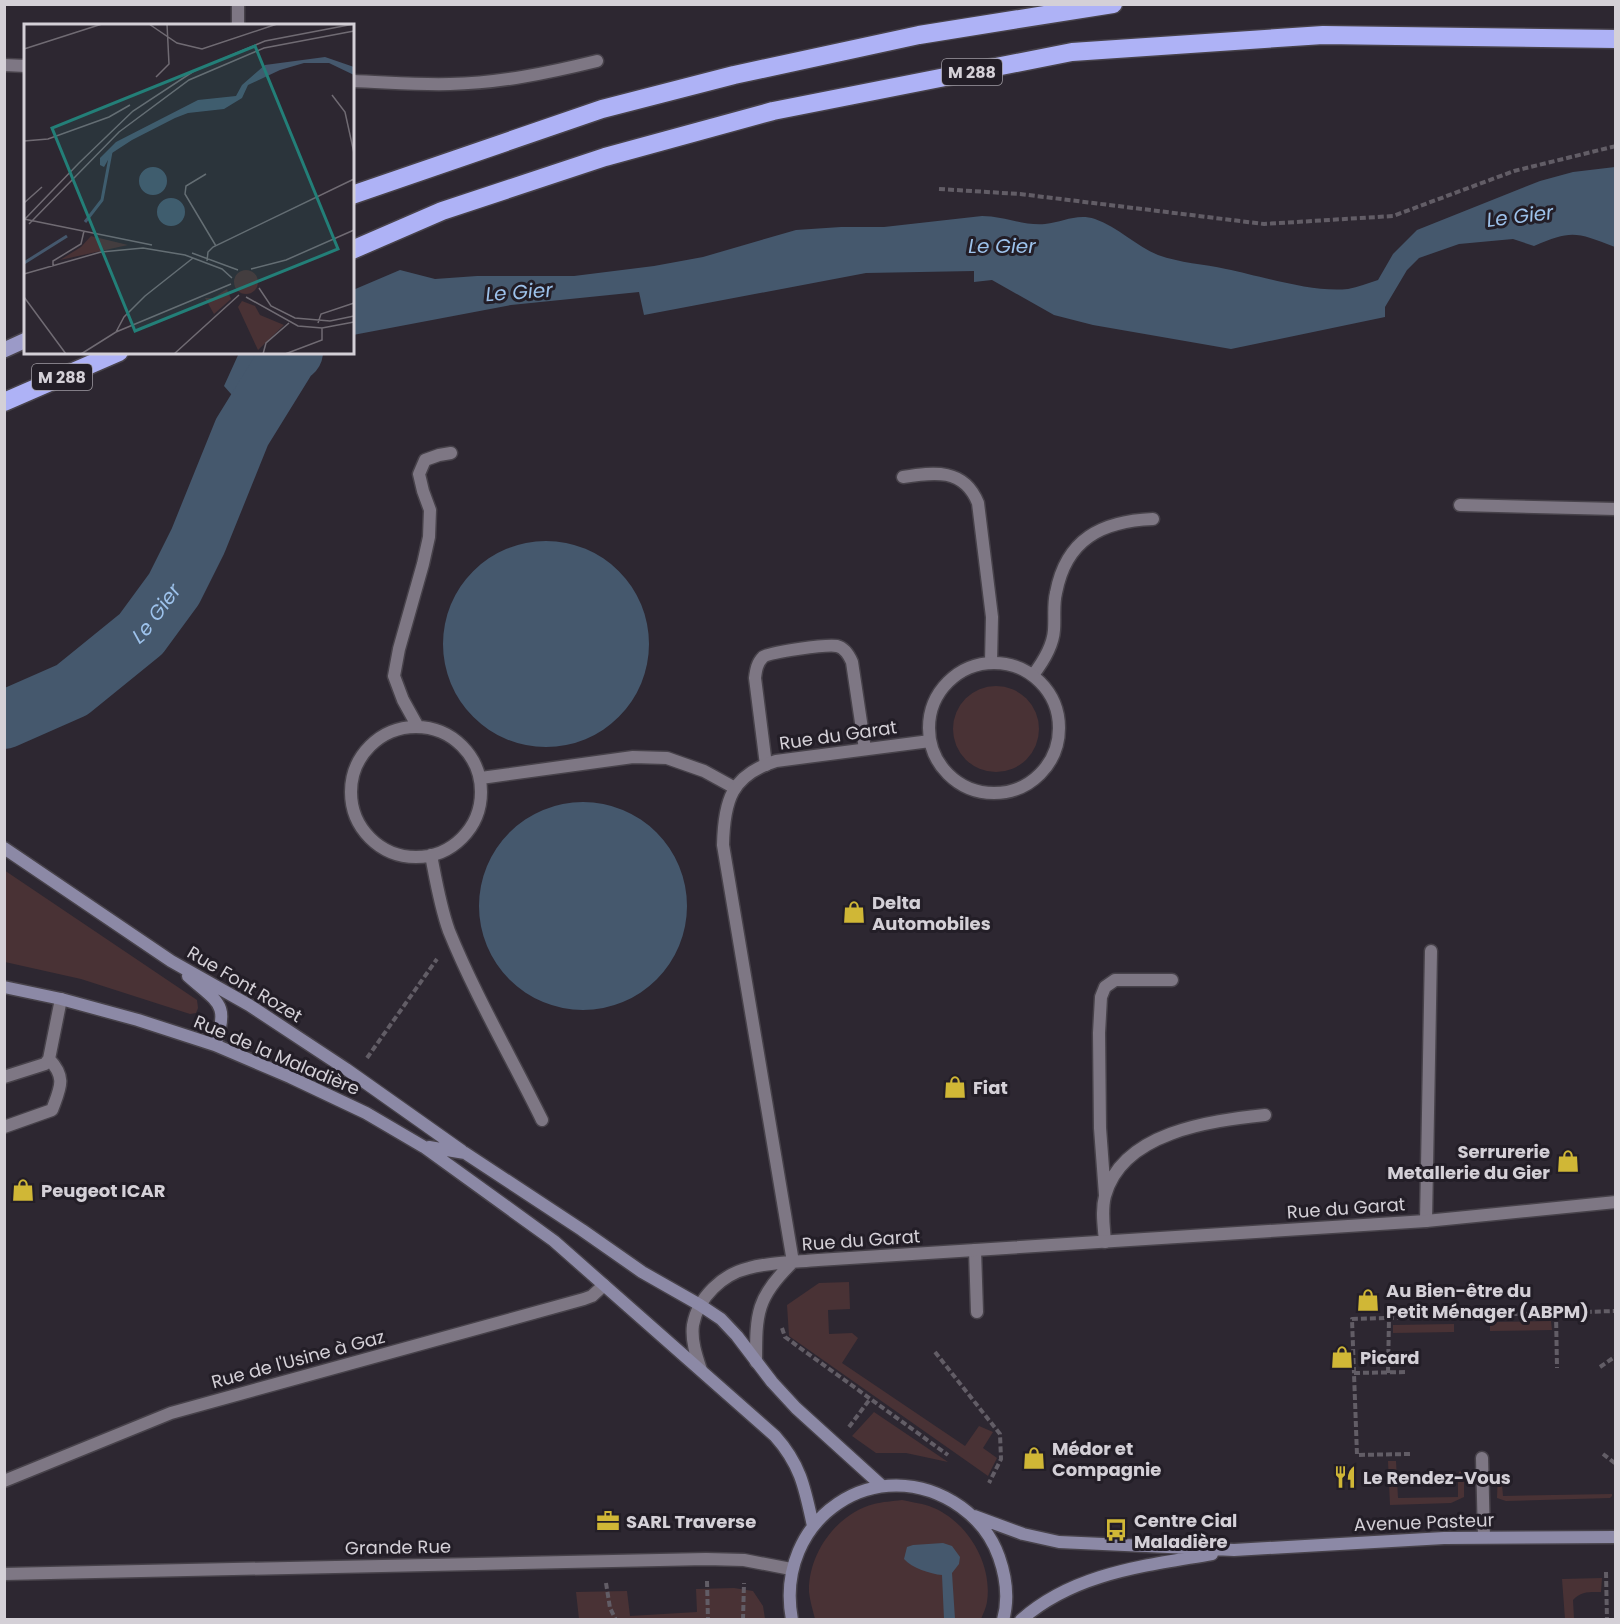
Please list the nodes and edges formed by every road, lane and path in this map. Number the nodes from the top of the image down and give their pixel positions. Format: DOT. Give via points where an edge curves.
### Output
graph roads {
  1 [pos="238,4"];
  2 [pos="1113,4"];
  3 [pos="238,24"];
  4 [pos="1616,39"];
  5 [pos="597,61"];
  6 [pos="4,65"];
  7 [pos="24,66"];
  8 [pos="354,81"];
  9 [pos="1616,146"];
  10 [pos="939,189"];
  11 [pos="354,194"];
  12 [pos="354,249"];
  13 [pos="24,341"];
  14 [pos="4,350"];
  15 [pos="114,354"];
  16 [pos="4,402"];
  17 [pos="451,453"];
  18 [pos="903,477"];
  19 [pos="1460,506"];
  20 [pos="1616,509"];
  21 [pos="1153,519"];
  22 [pos="991,662"];
  23 [pos="1033,675"];
  24 [pos="418,727"];
  25 [pos="930,741"];
  26 [pos="865,749"];
  27 [pos="766,765"];
  28 [pos="481,778"];
  29 [pos="735,788"];
  30 [pos="4,849"];
  31 [pos="431,855"];
  32 [pos="457,949"];
  33 [pos="1431,951"];
  34 [pos="171,961"];
  35 [pos="1172,980"];
  36 [pos="4,987"];
  37 [pos="61,999"];
  38 [pos="215,1045"];
  39 [pos="368,1056"];
  40 [pos="49,1059"];
  41 [pos="4,1077"];
  42 [pos="1265,1115"];
  43 [pos="542,1120"];
  44 [pos="4,1127"];
  45 [pos="424,1147"];
  46 [pos="465,1153"];
  47 [pos="1106,1195"];
  48 [pos="1616,1202"];
  49 [pos="1426,1221"];
  50 [pos="1105,1242"];
  51 [pos="975,1250"];
  52 [pos="793,1262"];
  53 [pos="604,1285"];
  54 [pos="700,1305"];
  55 [pos="1616,1311"];
  56 [pos="977,1312"];
  57 [pos="1556,1313"];
  58 [pos="1389,1318"];
  59 [pos="781,1322"];
  60 [pos="935,1352"];
  61 [pos="1616,1356"];
  62 [pos="756,1362"];
  63 [pos="1600,1367"];
  64 [pos="1557,1368"];
  65 [pos="701,1370"];
  66 [pos="1407,1372"];
  67 [pos="1354,1373"];
  68 [pos="1388,1373"];
  69 [pos="870,1398"];
  70 [pos="848,1429"];
  71 [pos="1410,1454"];
  72 [pos="1604,1454"];
  73 [pos="948,1455"];
  74 [pos="1482,1458"];
  75 [pos="1616,1464"];
  76 [pos="4,1481"];
  77 [pos="989,1483"];
  78 [pos="882,1486"];
  79 [pos="974,1516"];
  80 [pos="813,1526"];
  81 [pos="1484,1537"];
  82 [pos="1616,1537"];
  83 [pos="1234,1550"];
  84 [pos="706,1559"];
  85 [pos="605,1561"];
  86 [pos="792,1569"];
  87 [pos="1606,1572"];
  88 [pos="4,1574"];
  89 [pos="744,1583"];
  90 [pos="616,1620"];
  91 [pos="708,1620"];
  92 [pos="743,1620"];
  93 [pos="792,1620"];
  94 [pos="1003,1620"];
  95 [pos="1021,1620"];
  96 [pos="1607,1620"];
  1 -- 3 [label="street"];
  2 -- 11 [label="highway" via="919,35 734,75 602,109"];
  4 -- 12 [label="highway, M 288" via="1323,35 1072,52 773,111 616,154 442,211"];
  5 -- 8 [label="street" via="499,81"];
  6 -- 7 [label="street"];
  9 -- 10 [label="path" via="1514,171 1393,216 1346,219 1264,224 1020,194"];
  13 -- 14 [label="main road, M 288"];
  15 -- 16 [label="highway, M 288"];
  17 -- 24 [label="street" via="425,460 420,474 430,510 429,537 394,676"];
  18 -- 22 [label="street" via="932,472 949,475 973,491 978,503 992,617"];
  19 -- 20 [label="street"];
  21 -- 23 [label="street" via="1114,523 1092,533 1075,549 1057,586 1051,645"];
  22 -- 23 [label="street" via="1013,665"];
  22 -- 25 [label="street" via="950,679 936,697 929,718"];
  23 -- 25 [label="street" via="1049,691 1058,712 1060,732 1050,762 1028,784 1009,792 988,794 968,788 950,777 937,761"];
  24 -- 28 [label="street" via="439,730 457,741 472,757"];
  24 -- 31 [label="street" via="397,729 363,753 350,792 354,813 364,832 379,846 399,855"];
  25 -- 26 [label="street, Rue du Garat"];
  26 -- 27 [label="street, Rue du Garat"];
  26 -- 27 [label="street" via="852,662 846,651 827,646 773,652 756,667 755,678"];
  27 -- 29 [label="street, Rue du Garat" via="747,775"];
  28 -- 29 [label="street" via="633,757 667,758 704,771"];
  28 -- 31 [label="street" via="482,800 475,822 462,840"];
  29 -- 52 [label="street, Rue du Garat" via="724,817 723,845"];
  30 -- 34 [label="main road, Rue Font Rozet"];
  31 -- 32 [label="street" via="437,891"];
  32 -- 39 [label="path" via="438,959"];
  32 -- 43 [label="street"];
  33 -- 49 [label="street"];
  34 -- 38 [label="main road" via="220,1006 222,1025"];
  34 -- 46 [label="main road, Rue Font Rozet" via="259,1011"];
  35 -- 47 [label="street" via="1115,980 1101,997 1100,1128"];
  36 -- 37 [label="main road, Rue de la Maladière"];
  37 -- 38 [label="main road, Rue de la Maladière"];
  37 -- 40 [label="street"];
  38 -- 45 [label="main road, Rue de la Maladière" via="355,1108"];
  40 -- 41 [label="street" via="45,1064"];
  40 -- 44 [label="street" via="60,1072 61,1086 52,1110"];
  42 -- 47 [label="street" via="1189,1128 1151,1142 1130,1156 1116,1172"];
  45 -- 46 [label="main road"];
  45 -- 53 [label="main road" via="555,1241"];
  46 -- 54 [label="main road, Rue Font Rozet" via="642,1272"];
  47 -- 50 [label="street"];
  48 -- 49 [label="street, Rue du Garat"];
  49 -- 50 [label="street, Rue du Garat"];
  50 -- 51 [label="street, Rue du Garat"];
  51 -- 52 [label="street, Rue du Garat"];
  51 -- 56 [label="street"];
  52 -- 54 [label="street" via="736,1272 720,1281"];
  52 -- 62 [label="street" via="761,1302"];
  53 -- 65 [label="main road"];
  53 -- 76 [label="street, Rue de l'Usine à Gaz" via="584,1299 171,1413"];
  54 -- 62 [label="main road, Rue Font Rozet" via="737,1336"];
  54 -- 65 [label="street" via="693,1324 693,1340"];
  55 -- 57 [label="path"];
  57 -- 58 [label="path"];
  57 -- 64 [label="path"];
  58 -- 67 [label="path" via="1352,1319"];
  58 -- 68 [label="path"];
  59 -- 69 [label="path" via="785,1337"];
  60 -- 77 [label="path" via="1000,1434 1001,1459"];
  61 -- 63 [label="path"];
  62 -- 78 [label="main road, Rue Font Rozet" via="796,1408"];
  65 -- 80 [label="main road" via="787,1449 797,1465"];
  66 -- 68 [label="path"];
  67 -- 68 [label="path"];
  67 -- 71 [label="path" via="1357,1455"];
  69 -- 70 [label="path"];
  69 -- 73 [label="path"];
  72 -- 75 [label="path"];
  74 -- 81 [label="street"];
  78 -- 79 [label="main road" via="915,1486 947,1497"];
  78 -- 80 [label="main road" via="850,1496 829,1509"];
  79 -- 83 [label="main road, Avenue Pasteur" via="1059,1542"];
  79 -- 94 [label="main road" via="994,1543 1005,1575"];
  80 -- 86 [label="main road"];
  81 -- 82 [label="main road, Avenue Pasteur"];
  81 -- 83 [label="main road, Avenue Pasteur"];
  83 -- 95 [label="main road, Avenue Pasteur" via="1093,1579 1056,1593"];
  84 -- 85 [label="street, Grande Rue"];
  84 -- 86 [label="street, Grande Rue" via="744,1560"];
  84 -- 91 [label="path"];
  85 -- 88 [label="street, Grande Rue"];
  85 -- 90 [label="path" via="606,1595"];
  86 -- 93 [label="main road"];
  87 -- 96 [label="path"];
  89 -- 92 [label="path"];
}
